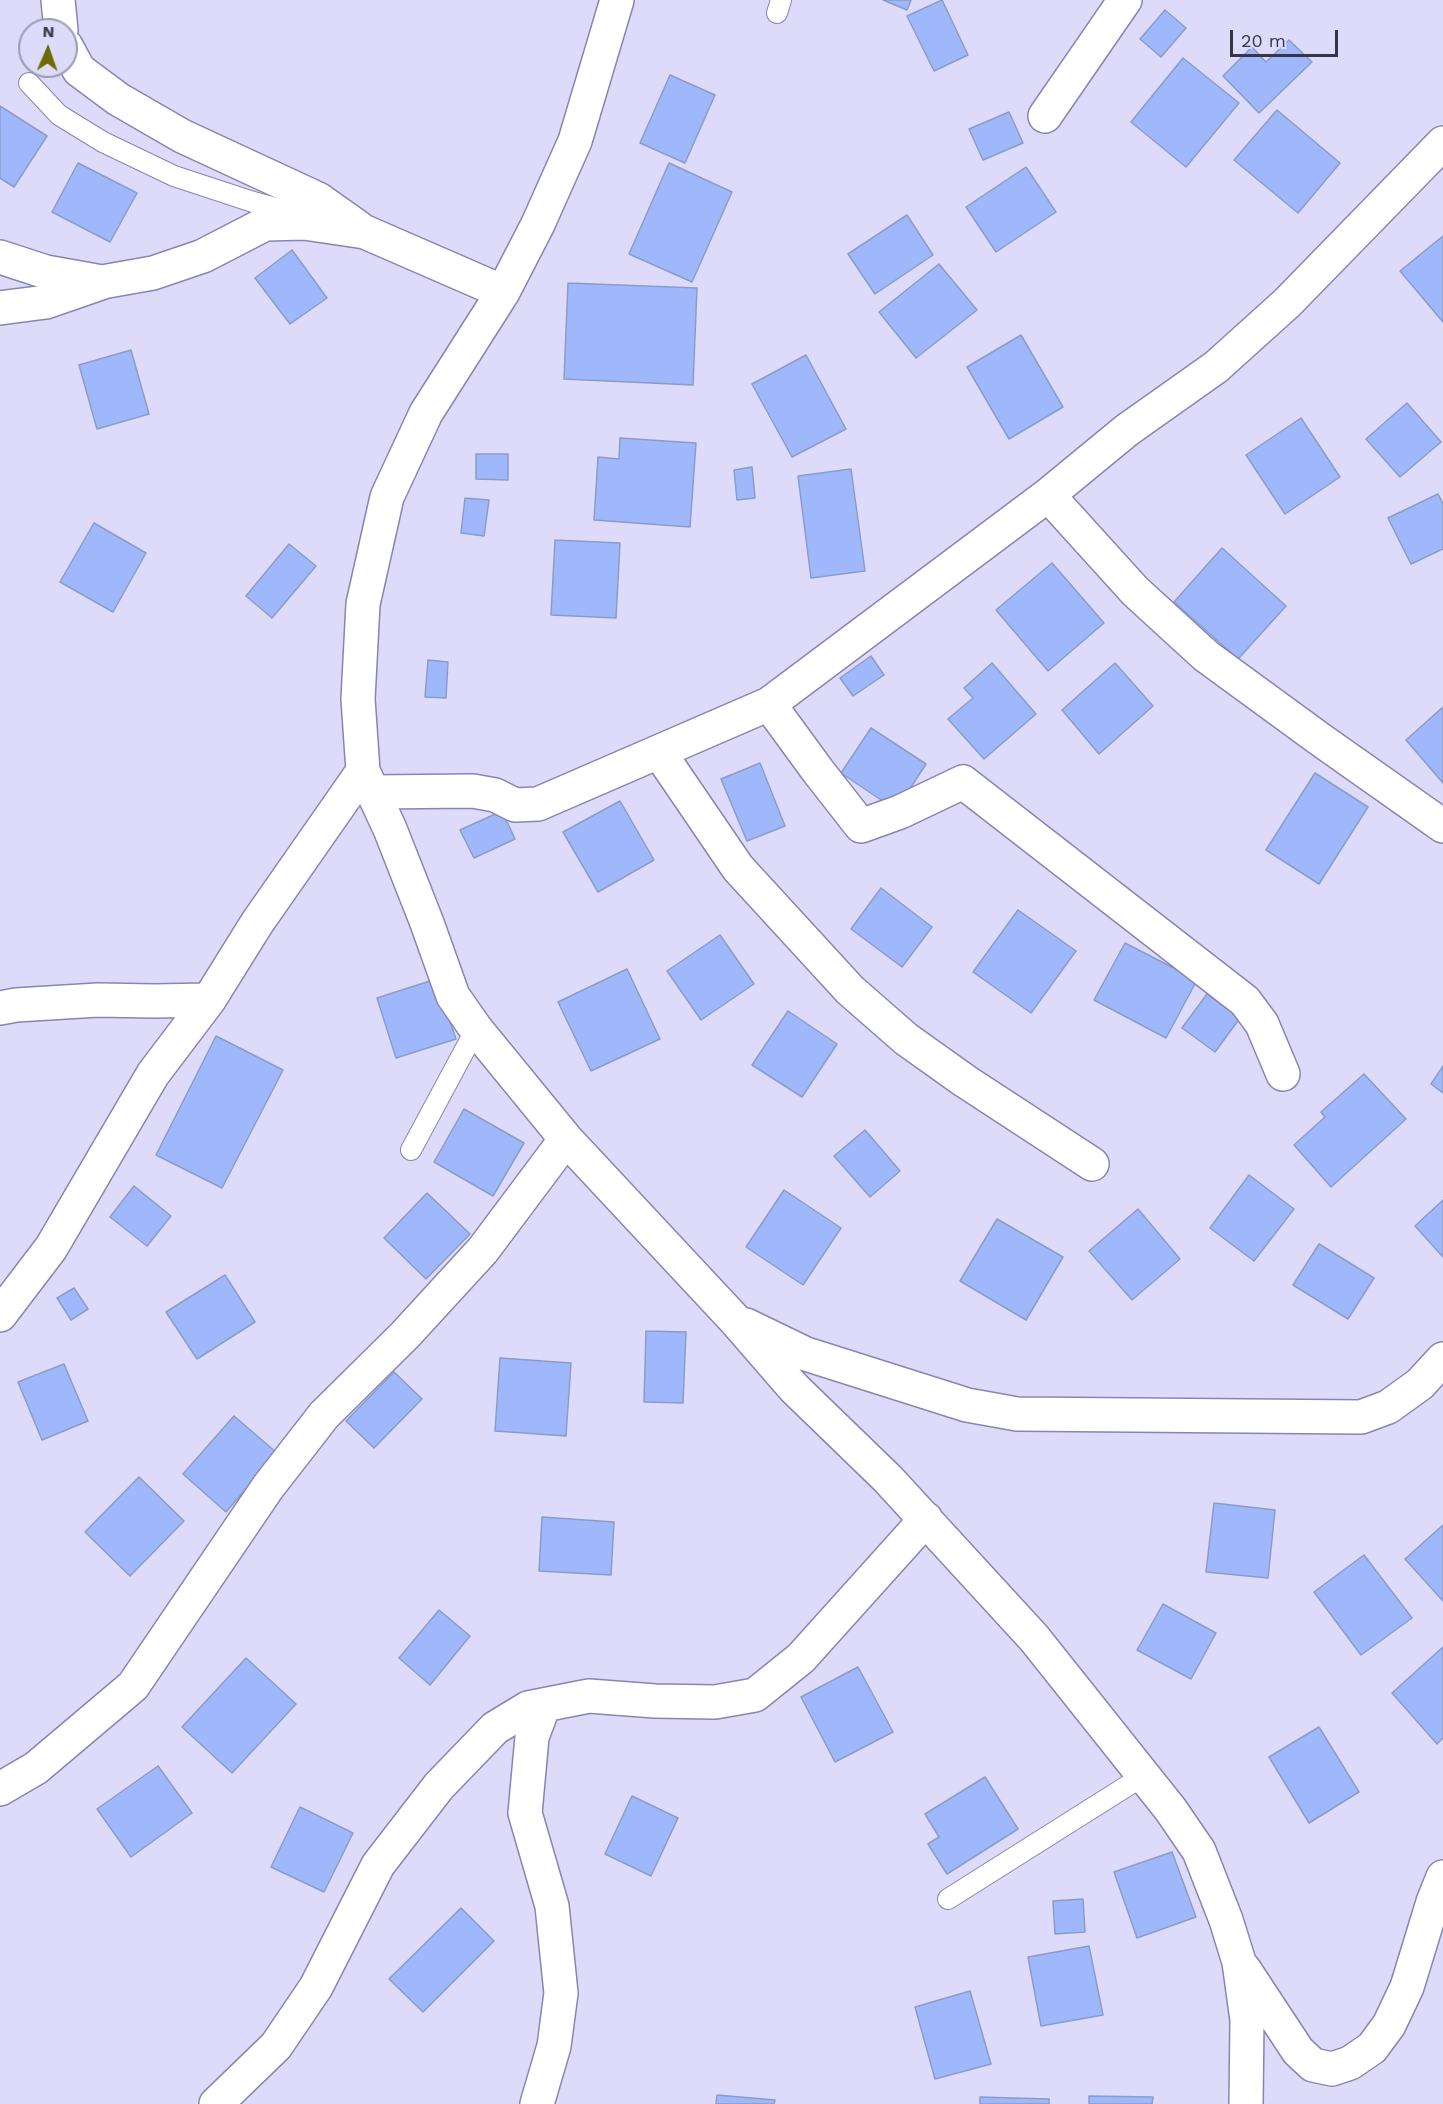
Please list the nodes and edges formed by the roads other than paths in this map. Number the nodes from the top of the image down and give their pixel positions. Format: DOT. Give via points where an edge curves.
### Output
graph roads {
  1 [pos="58,0"];
  2 [pos="617,0"];
  3 [pos="1125,0"];
  4 [pos="60,18"];
  5 [pos="78,68"];
  6 [pos="29,83"];
  7 [pos="1045,116"];
  8 [pos="1443,143"];
  9 [pos="365,232"];
  10 [pos="0,257"];
  11 [pos="102,282"];
  12 [pos="503,292"];
  13 [pos="0,308"];
  14 [pos="1048,495"];
  15 [pos="769,704"];
  16 [pos="659,752"];
  17 [pos="368,782"];
  18 [pos="1443,826"];
  19 [pos="209,1000"];
  20 [pos="0,1008"];
  21 [pos="476,1029"];
  22 [pos="1283,1074"];
  23 [pos="566,1139"];
  24 [pos="411,1150"];
  25 [pos="1092,1164"];
  26 [pos="0,1315"];
  27 [pos="735,1320"];
  28 [pos="1443,1359"];
  29 [pos="926,1519"];
  30 [pos="544,1705"];
  31 [pos="1143,1776"];
  32 [pos="0,1789"];
  33 [pos="1443,1877"];
  34 [pos="948,1899"];
  35 [pos="1239,1962"];
  36 [pos="216,2104"];
  37 [pos="537,2104"];
  38 [pos="1246,2104"];
  1 -- 4 [label="street"];
  2 -- 12 [label="street" via="575,141"];
  3 -- 7 [label="street"];
  5 -- 9 [label="street" via="118,99 182,136 318,199"];
  6 -- 9 [label="lane" via="68,120 103,142 174,176"];
  8 -- 14 [label="street" via="1287,303 1216,367 1127,430"];
  9 -- 11 [label="street" via="304,223 265,224 203,256 153,273"];
  9 -- 12 [label="street"];
  10 -- 11 [label="street" via="46,272"];
  11 -- 13 [label="street" via="46,302"];
  12 -- 17 [label="street" via="426,413 387,497 363,604 358,699"];
  14 -- 15 [label="street"];
  14 -- 18 [label="street" via="1135,591 1206,656"];
  15 -- 16 [label="street"];
  15 -- 22 [label="street" via="861,826 963,782 1245,1001 1262,1024"];
  16 -- 17 [label="street" via="538,804 515,805 495,795 473,791"];
  16 -- 25 [label="street" via="738,868 850,990 906,1039 964,1081"];
  17 -- 19 [label="street" via="256,923"];
  17 -- 21 [label="street" via="390,829 453,996"];
  19 -- 20 [label="street" via="98,1000"];
  19 -- 26 [label="street" via="153,1074 51,1248"];
  21 -- 23 [label="street"];
  21 -- 24 [label="lane"];
  23 -- 27 [label="street"];
  23 -- 32 [label="street" via="483,1250 324,1415 268,1487 133,1686 36,1768"];
  27 -- 28 [label="street" via="806,1354 967,1405 1017,1414 1361,1417 1388,1407 1420,1384"];
  27 -- 29 [label="street" via="794,1388"];
  29 -- 30 [label="street" via="801,1658 754,1695 715,1702 589,1696"];
  29 -- 31 [label="street" via="1034,1638"];
  30 -- 36 [label="street" via="528,1708 495,1728 439,1786 378,1865 316,1987 276,2046"];
  30 -- 37 [label="street" via="532,1737 525,1814 552,1906 561,1993 554,2046"];
  31 -- 34 [label="lane"];
  31 -- 35 [label="street" via="1199,1851"];
  33 -- 35 [label="street" via="1407,1987 1389,2025 1372,2048 1350,2063 1332,2069 1313,2065 1298,2051"];
  35 -- 38 [label="street" via="1247,2020"];
}
